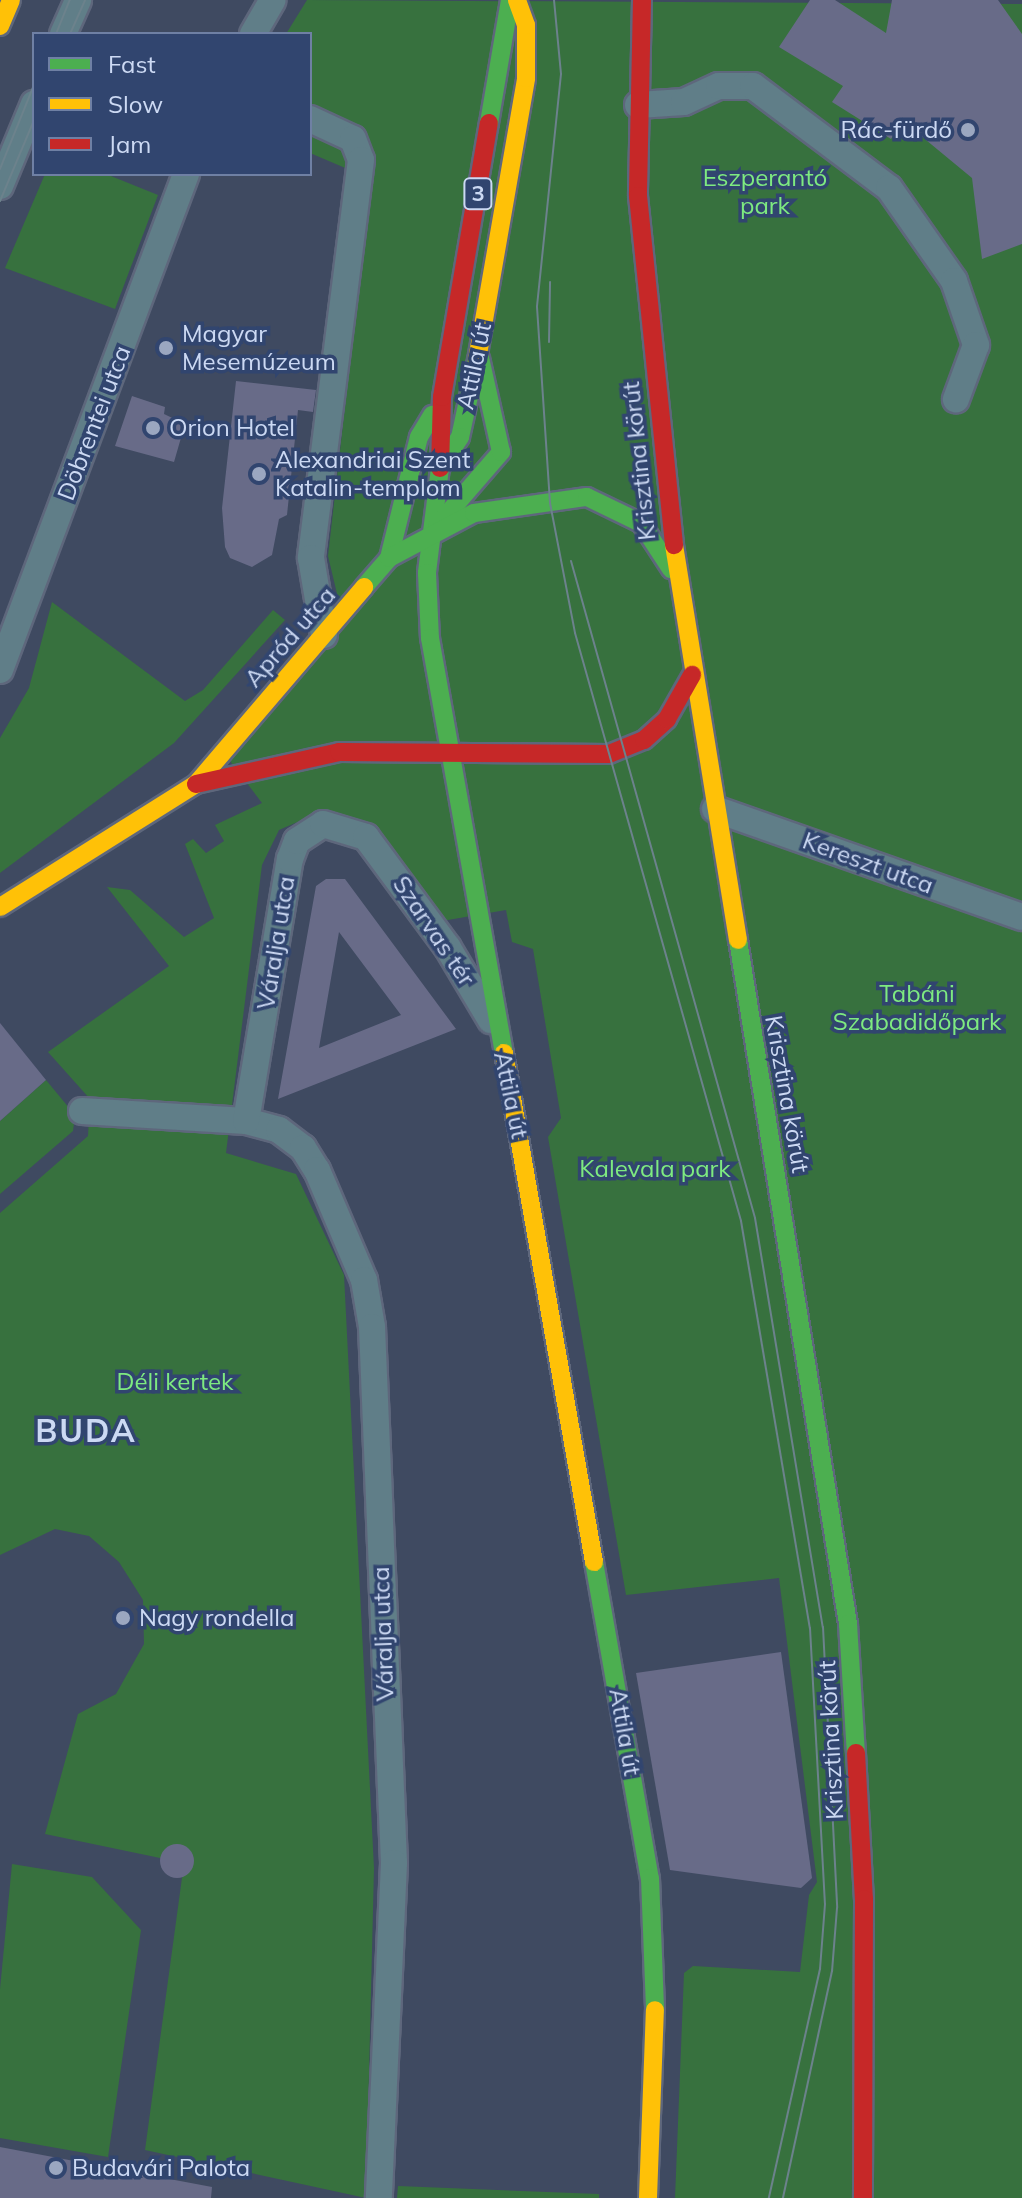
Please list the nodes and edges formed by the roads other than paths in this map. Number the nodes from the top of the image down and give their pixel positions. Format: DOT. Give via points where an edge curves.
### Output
graph roads {
  1 [pos="11,0"];
  2 [pos="78,0"];
  3 [pos="273,0"];
  4 [pos="510,0"];
  5 [pos="517,0"];
  6 [pos="642,0"];
  7 [pos="0,26"];
  8 [pos="64,32"];
  9 [pos="254,32"];
  10 [pos="638,105"];
  11 [pos="32,110"];
  12 [pos="312,120"];
  13 [pos="185,176"];
  14 [pos="0,186"];
  15 [pos="479,352"];
  16 [pos="442,397"];
  17 [pos="956,399"];
  18 [pos="440,468"];
  19 [pos="431,534"];
  20 [pos="389,558"];
  21 [pos="677,577"];
  22 [pos="10,619"];
  23 [pos="324,635"];
  24 [pos="0,670"];
  25 [pos="692,675"];
  26 [pos="446,751"];
  27 [pos="196,784"];
  28 [pos="715,809"];
  29 [pos="366,837"];
  30 [pos="0,907"];
  31 [pos="1022,917"];
  32 [pos="497,1030"];
  33 [pos="82,1111"];
  34 [pos="246,1121"];
  35 [pos="379,2198"];
  36 [pos="648,2198"];
  37 [pos="863,2198"];
  1 -- 7 [label="main road"];
  2 -- 8 [label="street"];
  3 -- 9 [label="street"];
  4 -- 16 [label="main road, 3"];
  5 -- 15 [label="main road, Attila út" via="526,25 526,78"];
  6 -- 10 [label="main road, Krisztina körút"];
  10 -- 17 [label="street" via="684,102 719,86 753,86 889,188 954,281 976,345"];
  10 -- 21 [label="main road, Krisztina körút" via="638,196"];
  11 -- 14 [label="street"];
  12 -- 23 [label="street" via="353,139 361,160 311,558"];
  13 -- 22 [label="street, Döbrentei utca"];
  15 -- 18 [label="main road, Attila út" via="460,437"];
  15 -- 19 [label="main road" via="501,452"];
  16 -- 18 [label="main road"];
  16 -- 20 [label="main road, 3" via="419,437"];
  18 -- 19 [label="main road, Attila út"];
  19 -- 20 [label="main road, Apród utca"];
  19 -- 21 [label="main road" via="474,513 587,497 641,523"];
  19 -- 26 [label="main road, Attila út" via="430,638"];
  20 -- 23 [label="main road, Apród utca / 3"];
  21 -- 25 [label="main road, Krisztina körút"];
  22 -- 24 [label="street, Döbrentei utca"];
  23 -- 27 [label="main road, Apród utca / 3"];
  25 -- 26 [label="main road, 3" via="667,719 621,751"];
  25 -- 28 [label="main road, Krisztina körút"];
  26 -- 27 [label="main road, Apród utca / 3" via="339,752"];
  26 -- 32 [label="main road, Attila út"];
  27 -- 30 [label="main road, Apród utca / 3"];
  28 -- 31 [label="street, Kereszt utca"];
  28 -- 37 [label="main road, Krisztina körút" via="848,1624 864,1899"];
  29 -- 32 [label="street, Szarvas tér" via="448,948"];
  29 -- 34 [label="street, Váralja utca" via="323,824 297,841"];
  32 -- 36 [label="main road, Attila út" via="650,1878 656,1978"];
  33 -- 34 [label="street, Váralja utca"];
  34 -- 35 [label="street, Váralja utca" via="291,1138 317,1170 355,1255 372,1327 394,1863"];
}
